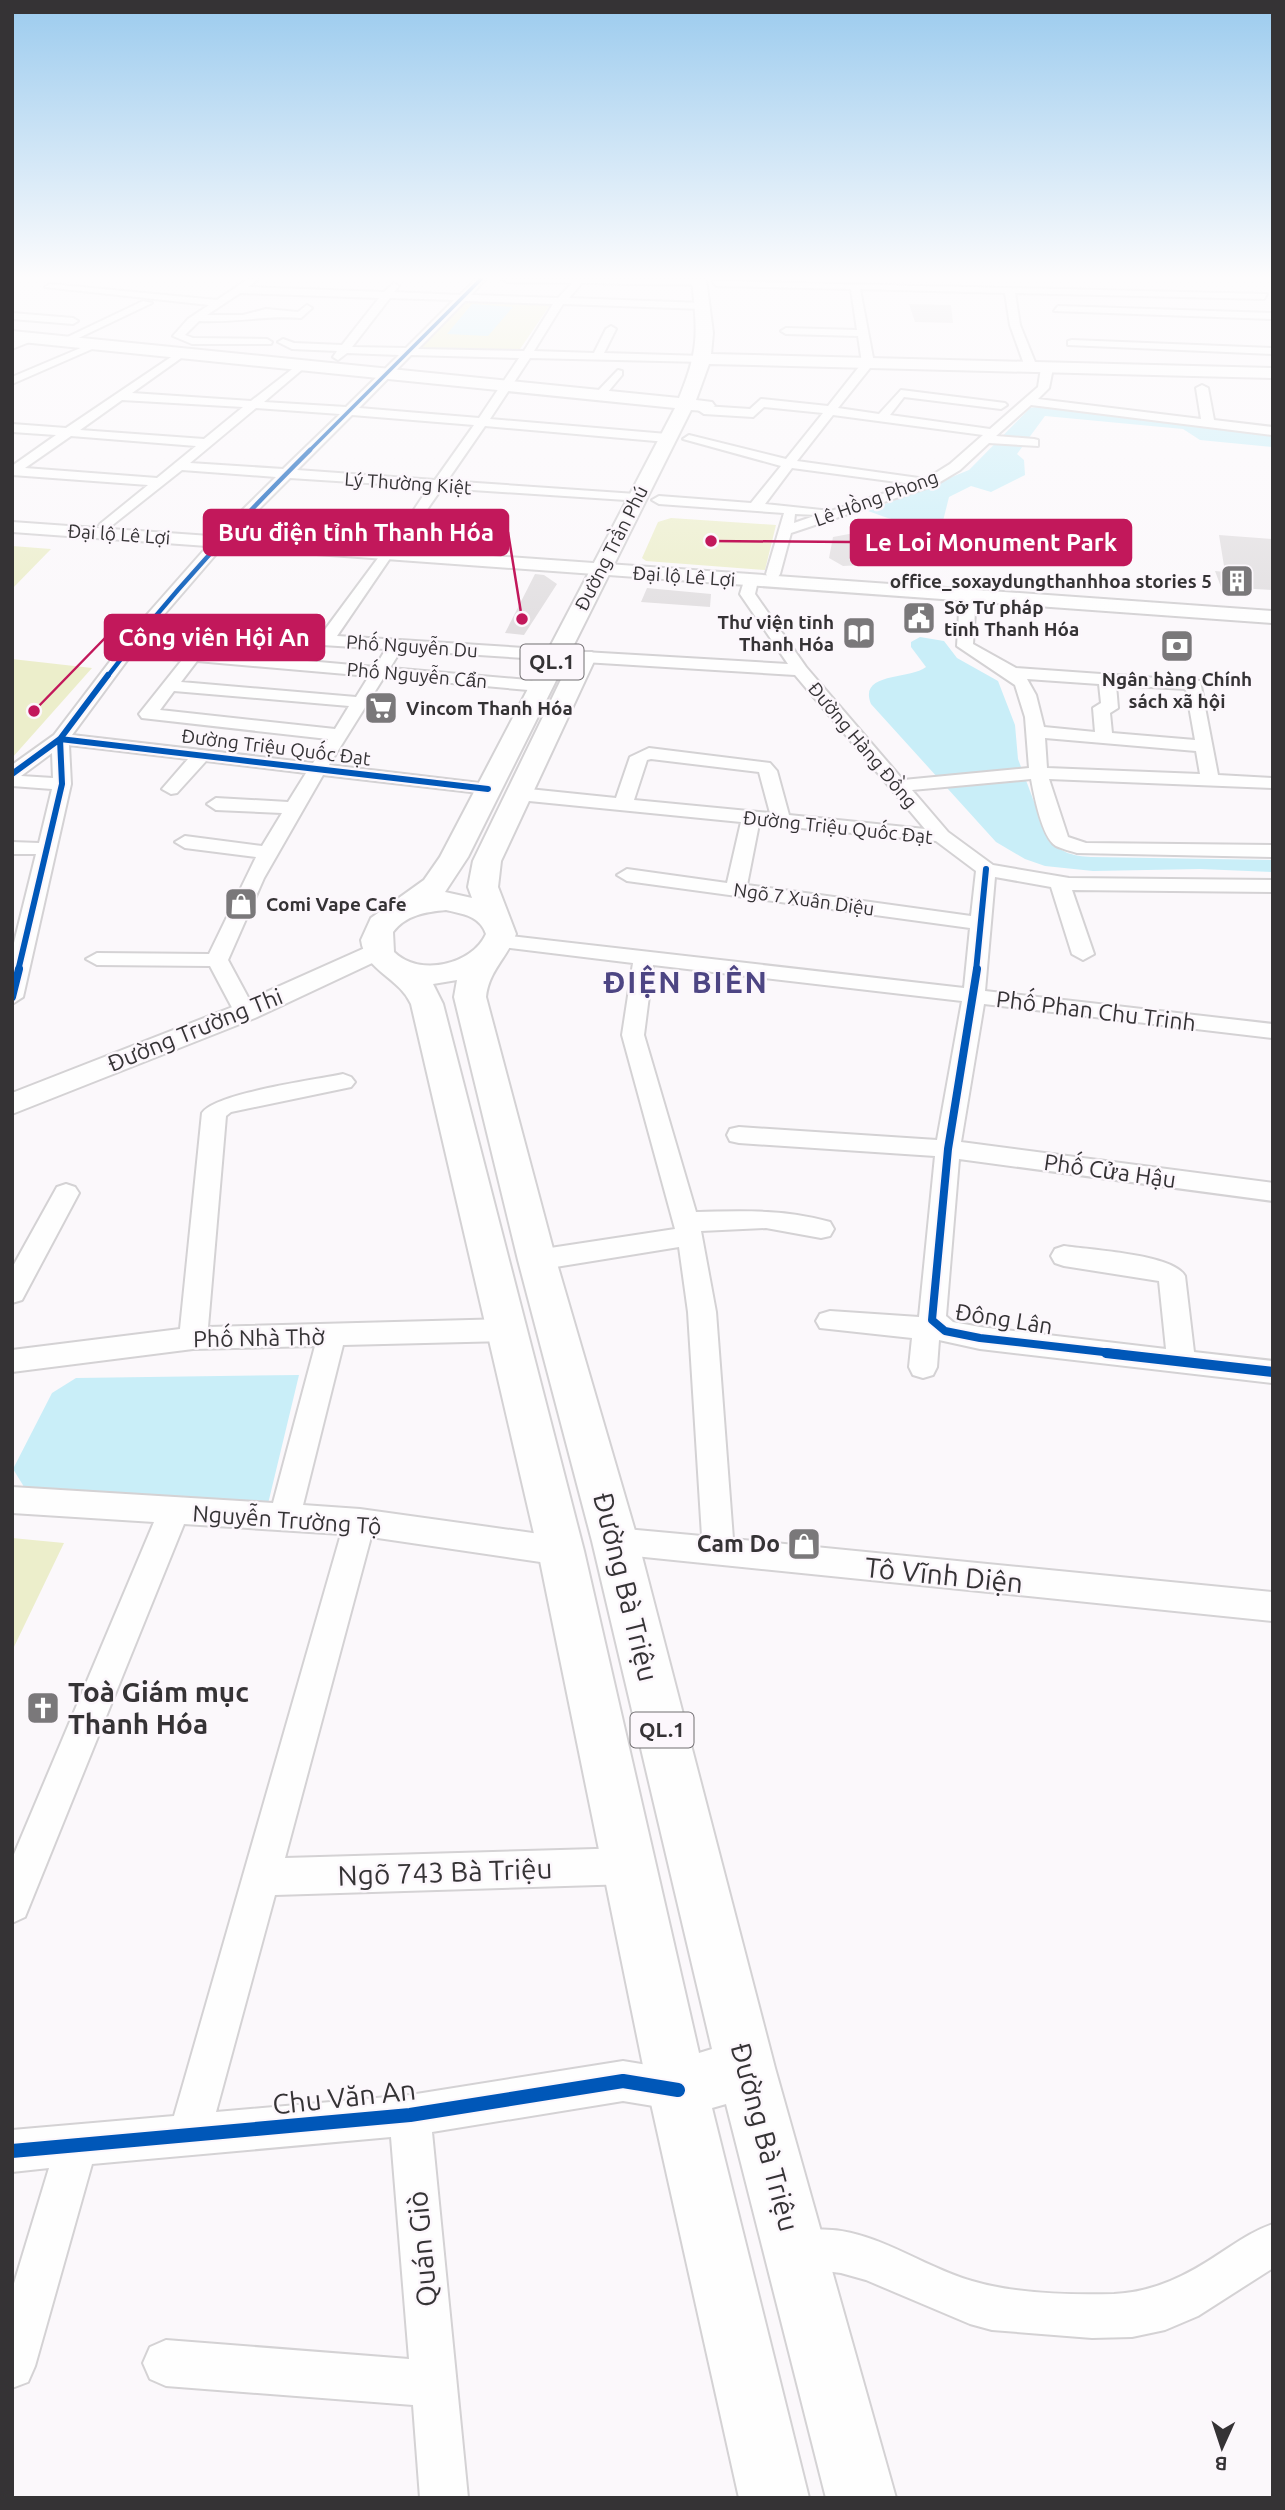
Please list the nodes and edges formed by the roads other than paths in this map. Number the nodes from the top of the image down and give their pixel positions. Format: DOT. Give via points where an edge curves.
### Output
graph roads {
  1 [pos="119,396"];
  2 [pos="264,396"];
  3 [pos="366,396"];
  4 [pos="500,396"];
  5 [pos="589,396"];
  6 [pos="705,396"];
  7 [pos="842,396"];
  8 [pos="899,396"];
  9 [pos="931,396"];
  10 [pos="1034,396"];
  11 [pos="1203,396"];
  12 [pos="598,397"];
  13 [pos="949,398"];
  14 [pos="115,399"];
  15 [pos="704,399"];
  16 [pos="89,400"];
  17 [pos="1028,401"];
  18 [pos="253,405"];
  19 [pos="1001,405"];
  20 [pos="352,411"];
  21 [pos="831,411"];
  22 [pos="882,418"];
  23 [pos="482,421"];
  24 [pos="1208,423"];
  25 [pos="932,424"];
  26 [pos="12,429"];
  27 [pos="1273,431"];
  28 [pos="68,433"];
  29 [pos="989,436"];
  30 [pos="151,439"];
  31 [pos="678,439"];
  32 [pos="207,443"];
  33 [pos="1034,443"];
  34 [pos="789,464"];
  35 [pos="179,466"];
  36 [pos="13,471"];
  37 [pos="289,475"];
  38 [pos="104,478"];
  39 [pos="161,482"];
  40 [pos="929,482"];
  41 [pos="439,485"];
  42 [pos="648,499"];
  43 [pos="755,507"];
  44 [pos="792,509"];
  45 [pos="836,513"];
  46 [pos="12,521"];
  47 [pos="12,527"];
  48 [pos="104,527"];
  49 [pos="784,531"];
  50 [pos="222,538"];
  51 [pos="392,550"];
  52 [pos="614,566"];
  53 [pos="773,574"];
  54 [pos="751,581"];
  55 [pos="968,596"];
  56 [pos="1055,598"];
  57 [pos="1273,609"];
  58 [pos="606,610"];
  59 [pos="1273,617"];
  60 [pos="142,629"];
  61 [pos="595,633"];
  62 [pos="326,640"];
  63 [pos="397,645"];
  64 [pos="126,650"];
  65 [pos="556,655"];
  66 [pos="193,656"];
  67 [pos="584,657"];
  68 [pos="800,670"];
  69 [pos="380,672"];
  70 [pos="1014,673"];
  71 [pos="1107,679"];
  72 [pos="172,683"];
  73 [pos="540,686"];
  74 [pos="363,699"];
  75 [pos="524,718"];
  76 [pos="553,721"];
  77 [pos="1038,733"];
  78 [pos="340,735"];
  79 [pos="1104,738"];
  80 [pos="60,739"];
  81 [pos="1205,746"];
  82 [pos="201,756"];
  83 [pos="318,771"];
  84 [pos="1039,773"];
  85 [pos="12,774"];
  86 [pos="1210,780"];
  87 [pos="12,781"];
  88 [pos="1273,783"];
  89 [pos="62,784"];
  90 [pos="898,786"];
  91 [pos="171,789"];
  92 [pos="488,789"];
  93 [pos="519,794"];
  94 [pos="216,804"];
  95 [pos="623,805"];
  96 [pos="296,808"];
  97 [pos="751,818"];
  98 [pos="781,821"];
  99 [pos="941,836"];
  100 [pos="185,842"];
  101 [pos="47,849"];
  102 [pos="1224,850"];
  103 [pos="15,851"];
  104 [pos="1273,851"];
  105 [pos="270,853"];
  106 [pos="986,869"];
  107 [pos="627,875"];
  108 [pos="1235,880"];
  109 [pos="1060,883"];
  110 [pos="1273,886"];
  111 [pos="736,890"];
  112 [pos="406,908"];
  113 [pos="981,923"];
  114 [pos="493,941"];
  115 [pos="1083,954"];
  116 [pos="645,957"];
  117 [pos="97,959"];
  118 [pos="217,960"];
  119 [pos="388,961"];
  120 [pos="12,997"];
  121 [pos="974,997"];
  122 [pos="245,1012"];
  123 [pos="1273,1031"];
  124 [pos="343,1082"];
  125 [pos="12,1104"];
  126 [pos="739,1135"];
  127 [pos="948,1149"];
  128 [pos="1273,1192"];
  129 [pos="66,1194"];
  130 [pos="821,1228"];
  131 [pos="688,1229"];
  132 [pos="1064,1256"];
  133 [pos="537,1261"];
  134 [pos="12,1293"];
  135 [pos="830,1321"];
  136 [pos="935,1325"];
  137 [pos="507,1330"];
  138 [pos="331,1336"];
  139 [pos="192,1338"];
  140 [pos="12,1361"];
  141 [pos="1181,1361"];
  142 [pos="923,1367"];
  143 [pos="1273,1372"];
  144 [pos="12,1500"];
  145 [pos="174,1512"];
  146 [pos="285,1517"];
  147 [pos="360,1522"];
  148 [pos="615,1541"];
  149 [pos="718,1550"];
  150 [pos="561,1552"];
  151 [pos="1273,1607"];
  152 [pos="630,1866"];
  153 [pos="261,1877"];
  154 [pos="12,1904"];
  155 [pos="746,2068"];
  156 [pos="678,2090"];
  157 [pos="410,2115"];
  158 [pos="189,2134"];
  159 [pos="77,2145"];
  160 [pos="12,2151"];
  161 [pos="1273,2246"];
  162 [pos="796,2253"];
  163 [pos="166,2363"];
  164 [pos="12,2366"];
  165 [pos="434,2384"];
  166 [pos="444,2498"];
  167 [pos="774,2498"];
  168 [pos="861,2498"];
  1 -- 14 [label="street"];
  2 -- 18 [label="street"];
  3 -- 20 [label="street"];
  4 -- 23 [label="street"];
  5 -- 12 [label="highway"];
  6 -- 15 [label="highway, Đường Trần Phú / QL.1"];
  7 -- 21 [label="street"];
  8 -- 22 [label="street"];
  9 -- 13 [label="street"];
  10 -- 17 [label="street, Lê Hồng Phong"];
  11 -- 24 [label="street"];
  12 -- 15 [label="highway"];
  13 -- 19 [label="street"];
  13 -- 25 [label="street"];
  14 -- 16 [label="street"];
  14 -- 18 [label="street"];
  14 -- 28 [label="street"];
  15 -- 21 [label="street" via="753,413 761,403"];
  15 -- 31 [label="highway, Đường Trần Phú / QL.1"];
  17 -- 24 [label="street"];
  17 -- 29 [label="street, Lê Hồng Phong"];
  18 -- 20 [label="street"];
  18 -- 32 [label="street"];
  20 -- 23 [label="street"];
  20 -- 37 [label="street"];
  21 -- 22 [label="street"];
  21 -- 34 [label="street"];
  22 -- 25 [label="street"];
  23 -- 31 [label="street"];
  23 -- 41 [label="street"];
  24 -- 27 [label="street"];
  25 -- 29 [label="street"];
  26 -- 28 [label="street"];
  28 -- 30 [label="street"];
  28 -- 36 [label="street"];
  29 -- 33 [label="street"];
  29 -- 40 [label="street, Lê Hồng Phong" via="955,467"];
  30 -- 32 [label="street"];
  30 -- 38 [label="street"];
  31 -- 34 [label="street"];
  31 -- 42 [label="highway, Đường Trần Phú / QL.1"];
  32 -- 35 [label="street"];
  34 -- 40 [label="street"];
  34 -- 43 [label="street"];
  35 -- 37 [label="street, Lý Thường Kiệt"];
  35 -- 39 [label="street"];
  36 -- 38 [label="street"];
  37 -- 41 [label="street, Lý Thường Kiệt"];
  37 -- 50 [label="street"];
  38 -- 39 [label="street"];
  39 -- 48 [label="street"];
  40 -- 45 [label="street, Lê Hồng Phong"];
  41 -- 42 [label="street, Lý Thường Kiệt"];
  41 -- 51 [label="street"];
  42 -- 43 [label="street, Lý Thường Kiệt"];
  42 -- 52 [label="highway, Đường Trần Phú / QL.1"];
  43 -- 44 [label="street, Lý Thường Kiệt"];
  44 -- 45 [label="street, Lý Thường Kiệt"];
  44 -- 49 [label="street"];
  45 -- 49 [label="street, Lê Hồng Phong"];
  46 -- 48 [label="main road, Đại lộ Lê Lợi"];
  47 -- 50 [label="main road, Đại lộ Lê Lợi"];
  48 -- 50 [label="main road, Đại lộ Lê Lợi"];
  49 -- 53 [label="street"];
  50 -- 51 [label="main road, Đại lộ Lê Lợi"];
  50 -- 60 [label="street"];
  51 -- 52 [label="main road, Đại lộ Lê Lợi"];
  51 -- 62 [label="street"];
  52 -- 53 [label="main road, Đại lộ Lê Lợi"];
  52 -- 54 [label="main road, Đại lộ Lê Lợi"];
  52 -- 58 [label="highway, Đường Trần Phú / QL.1"];
  52 -- 65 [label="highway, Đường Trần Phú / QL.1"];
  53 -- 56 [label="main road, Đại lộ Lê Lợi"];
  54 -- 55 [label="main road, Đại lộ Lê Lợi"];
  54 -- 68 [label="street, Đường Hàng Đồng" via="747,594"];
  55 -- 56 [label="main road, Đại lộ Lê Lợi"];
  55 -- 70 [label="street" via="965,646"];
  56 -- 57 [label="main road, Đại lộ Lê Lợi"];
  56 -- 59 [label="main road, Đại lộ Lê Lợi"];
  60 -- 62 [label="street, Phố Nguyễn Du"];
  60 -- 64 [label="street"];
  61 -- 67 [label="highway, Đường Trần Phú / QL.1"];
  62 -- 63 [label="street, Phố Nguyễn Du"];
  63 -- 65 [label="street, Phố Nguyễn Du"];
  63 -- 69 [label="street"];
  64 -- 66 [label="street, Phố Nguyễn Cẩn"];
  64 -- 80 [label="street"];
  65 -- 73 [label="highway, Đường Trần Phú / QL.1"];
  66 -- 69 [label="street, Phố Nguyễn Cẩn"];
  66 -- 72 [label="street"];
  67 -- 68 [label="street"];
  67 -- 76 [label="highway, Đường Trần Phú / QL.1"];
  68 -- 90 [label="street, Đường Hàng Đồng"];
  69 -- 73 [label="street, Phố Nguyễn Cẩn"];
  69 -- 74 [label="street"];
  70 -- 71 [label="street"];
  70 -- 77 [label="street" via="1024,684"];
  71 -- 79 [label="street" via="1110,708 1101,708"];
  71 -- 81 [label="street" via="1194,685"];
  72 -- 74 [label="street"];
  72 -- 78 [label="street" via="148,714"];
  73 -- 75 [label="highway, Đường Trần Phú / QL.1"];
  74 -- 78 [label="street"];
  75 -- 76 [label="highway"];
  75 -- 92 [label="highway, Đường Trần Phú / QL.1"];
  76 -- 93 [label="highway, Đường Trần Phú / QL.1"];
  77 -- 79 [label="street"];
  77 -- 84 [label="street"];
  78 -- 83 [label="street"];
  79 -- 81 [label="street"];
  80 -- 82 [label="street, Đường Triệu Quốc Đạt"];
  80 -- 85 [label="street"];
  80 -- 89 [label="street"];
  81 -- 86 [label="street"];
  82 -- 83 [label="street, Đường Triệu Quốc Đạt"];
  82 -- 91 [label="street"];
  83 -- 92 [label="street, Đường Triệu Quốc Đạt"];
  83 -- 96 [label="street"];
  84 -- 86 [label="street"];
  84 -- 90 [label="street"];
  84 -- 102 [label="street" via="1056,833 1071,847"];
  86 -- 88 [label="street"];
  87 -- 89 [label="street"];
  89 -- 101 [label="street"];
  90 -- 99 [label="street, Đường Hàng Đồng"];
  92 -- 112 [label="highway, Đường Trần Phú / QL.1" via="435,886"];
  93 -- 95 [label="street, Đường Triệu Quốc Đạt"];
  93 -- 114 [label="highway, Đường Trần Phú / QL.1" via="487,861 483,887"];
  94 -- 96 [label="street"];
  95 -- 97 [label="street, Đường Triệu Quốc Đạt"];
  95 -- 98 [label="street" via="639,757 649,753 764,767"];
  96 -- 105 [label="street"];
  97 -- 98 [label="street, Đường Triệu Quốc Đạt"];
  97 -- 111 [label="street"];
  98 -- 99 [label="street, Đường Triệu Quốc Đạt"];
  99 -- 106 [label="street, Đường Triệu Quốc Đạt"];
  100 -- 105 [label="street"];
  101 -- 103 [label="street"];
  101 -- 120 [label="street"];
  102 -- 104 [label="street"];
  102 -- 108 [label="street"];
  105 -- 118 [label="street" via="234,914"];
  106 -- 109 [label="street, Đường Triệu Quốc Đạt"];
  106 -- 113 [label="street, Đông Lân"];
  107 -- 111 [label="street, Ngõ 7 Xuân Diệu"];
  108 -- 109 [label="street, Đường Triệu Quốc Đạt"];
  108 -- 110 [label="street, Đường Triệu Quốc Đạt"];
  109 -- 115 [label="street"];
  111 -- 113 [label="street, Ngõ 7 Xuân Diệu"];
  112 -- 114 [label="highway" via="426,903 466,904"];
  112 -- 119 [label="highway, Đường Trần Phú" via="390,916 374,939"];
  113 -- 121 [label="street, Đông Lân"];
  114 -- 116 [label="street, Phố Phan Chu Trinh"];
  114 -- 119 [label="highway" via="442,975"];
  114 -- 133 [label="highway, Đường Bà Triệu / QL.1" via="472,981 470,997"];
  116 -- 121 [label="street, Phố Phan Chu Trinh"];
  116 -- 131 [label="street" via="633,1035"];
  117 -- 118 [label="street"];
  118 -- 122 [label="street"];
  119 -- 122 [label="main road, Đường Trường Thi"];
  119 -- 137 [label="highway, QL.1" via="419,986 427,1004"];
  121 -- 123 [label="street, Phố Phan Chu Trinh"];
  121 -- 127 [label="street, Đông Lân"];
  122 -- 125 [label="main road, Đường Trường Thi"];
  124 -- 139 [label="street" via="224,1106 214,1113"];
  126 -- 127 [label="street, Phố Cửa Hậu"];
  127 -- 128 [label="street, Phố Cửa Hậu"];
  127 -- 136 [label="street, Đông Lân"];
  129 -- 134 [label="street"];
  130 -- 131 [label="street" via="766,1219"];
  131 -- 133 [label="street"];
  131 -- 149 [label="street" via="702,1312"];
  132 -- 141 [label="street" via="1159,1270 1172,1276"];
  133 -- 148 [label="highway, Đường Bà Triệu / QL.1"];
  135 -- 136 [label="street" via="915,1328"];
  136 -- 141 [label="street, Đông Lân" via="980,1338"];
  136 -- 142 [label="street" via="926,1335"];
  137 -- 138 [label="street, Phố Nhà Thờ"];
  137 -- 150 [label="highway, QL.1"];
  138 -- 139 [label="street, Phố Nhà Thờ"];
  138 -- 146 [label="street"];
  139 -- 140 [label="street, Phố Nhà Thờ"];
  141 -- 143 [label="street, Đông Lân"];
  144 -- 145 [label="street, Nguyễn Trường Tộ"];
  145 -- 146 [label="street, Nguyễn Trường Tộ"];
  145 -- 154 [label="street"];
  146 -- 147 [label="street, Nguyễn Trường Tộ"];
  147 -- 150 [label="street, Nguyễn Trường Tộ"];
  147 -- 153 [label="street"];
  148 -- 149 [label="street, Tô Vĩnh Diện"];
  148 -- 150 [label="highway"];
  148 -- 155 [label="highway, Đường Bà Triệu / QL.1"];
  149 -- 151 [label="street, Tô Vĩnh Diện"];
  150 -- 152 [label="highway, QL.1"];
  152 -- 153 [label="street, Ngõ 743 Bà Triệu"];
  152 -- 156 [label="highway, QL.1"];
  153 -- 158 [label="street"];
  155 -- 156 [label="highway"];
  155 -- 162 [label="highway, Đường Bà Triệu / QL.1"];
  156 -- 157 [label="street, Chu Văn An" via="623,2081"];
  156 -- 167 [label="highway, QL.1"];
  157 -- 158 [label="street, Chu Văn An"];
  157 -- 165 [label="street, Quán Giò"];
  158 -- 159 [label="street, Chu Văn An"];
  159 -- 160 [label="street, Chu Văn An"];
  159 -- 164 [label="street"];
  161 -- 162 [label="street" via="1259,2250 1179,2301 1147,2313 1099,2315 990,2308 950,2296 867,2259 827,2249 807,2248"];
  162 -- 168 [label="highway, Đường Bà Triệu / QL.1"];
  163 -- 165 [label="street"];
  165 -- 166 [label="street, Quán Giò"];
}
